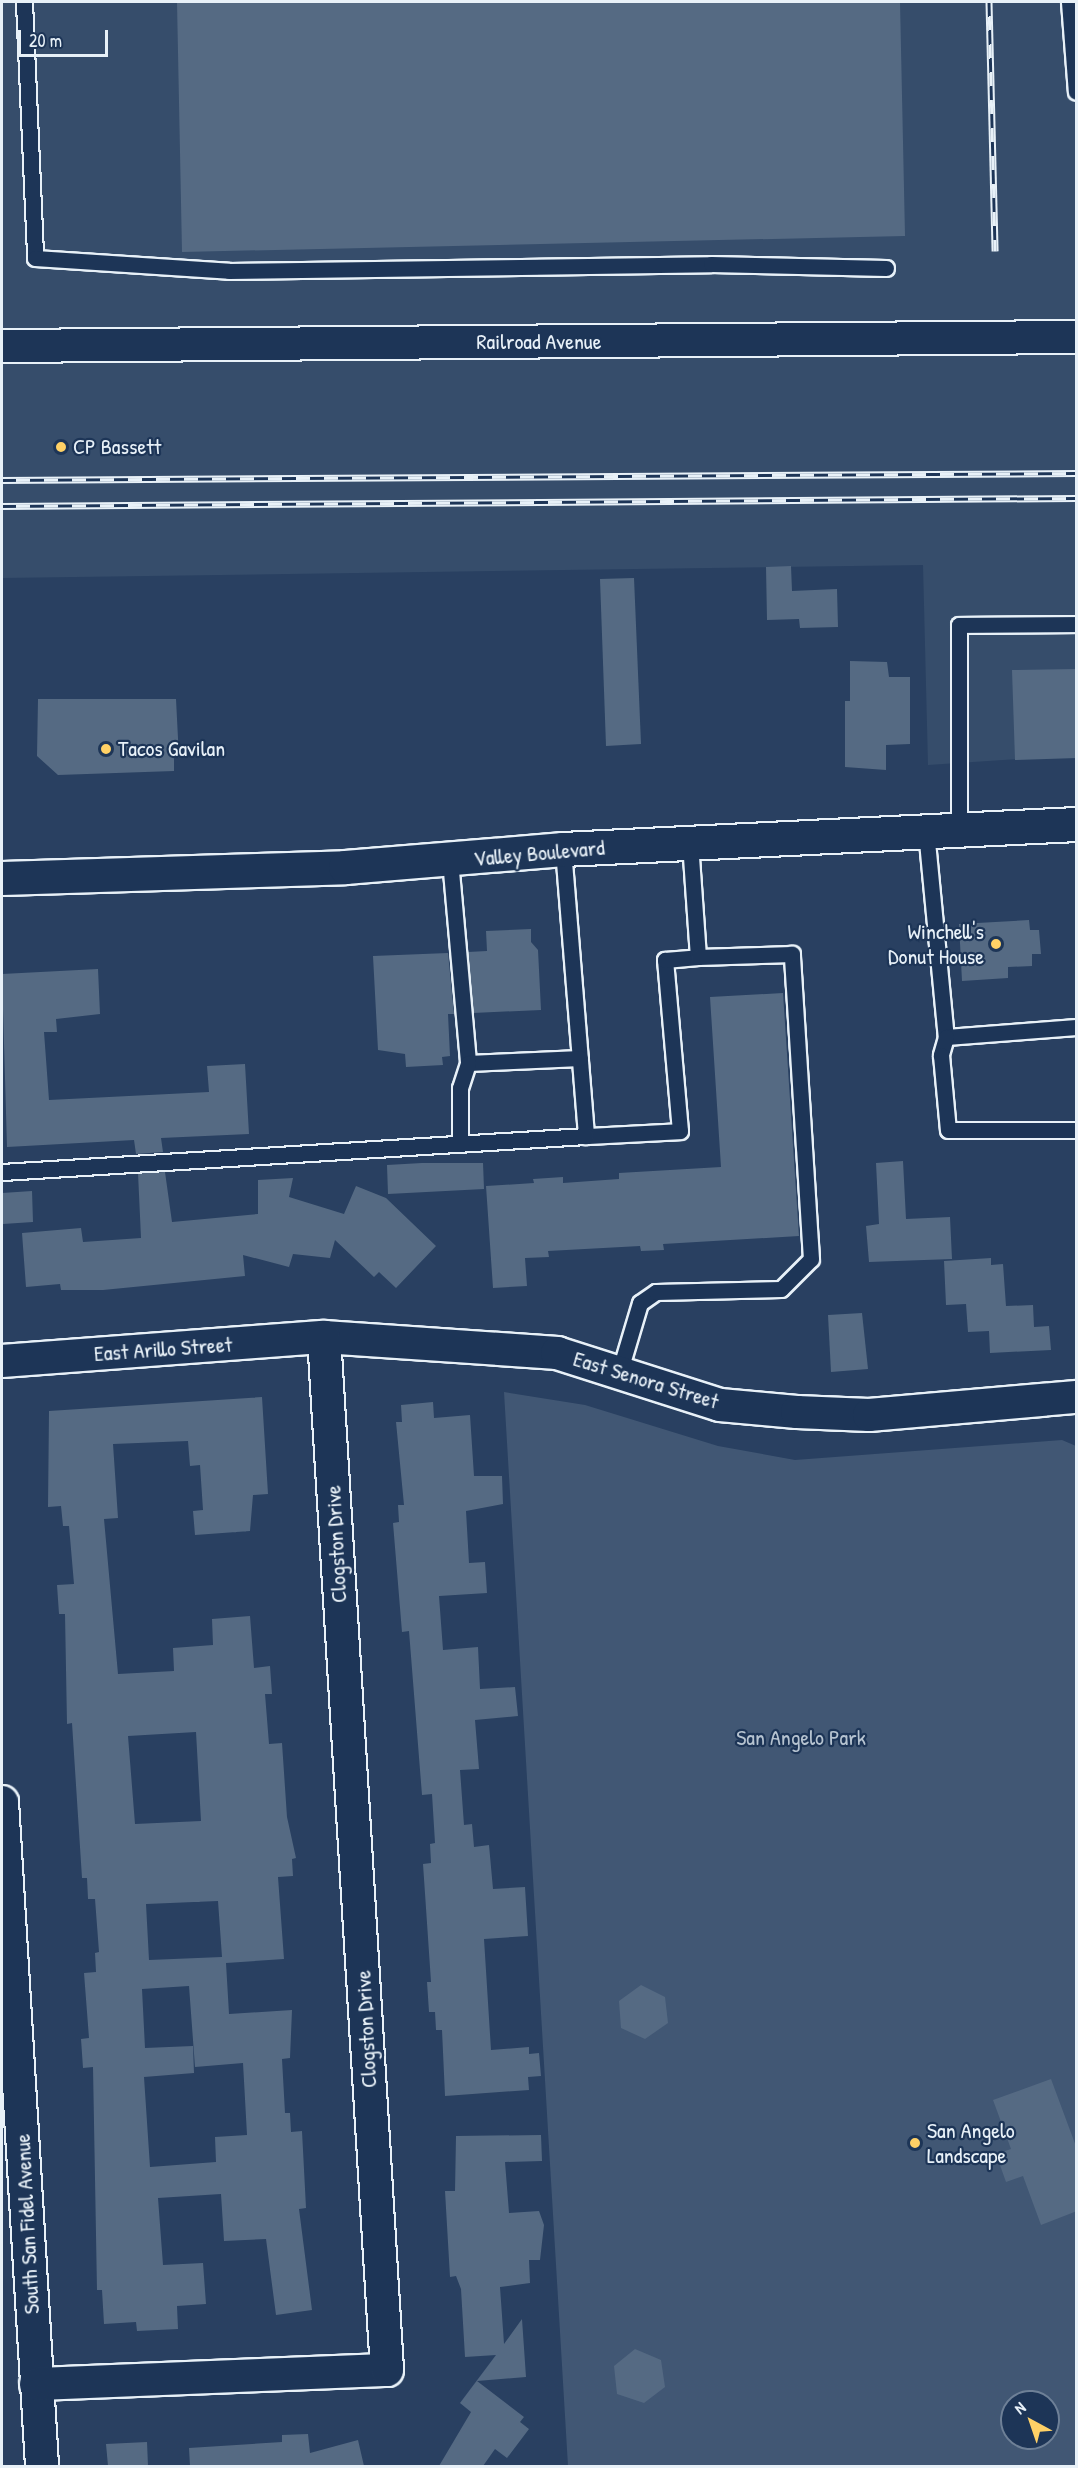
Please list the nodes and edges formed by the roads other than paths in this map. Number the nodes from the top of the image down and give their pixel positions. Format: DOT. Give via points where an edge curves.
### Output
graph roads {
  1 [pos="24,2"];
  2 [pos="1069,2"];
  3 [pos="1077,92"];
  4 [pos="886,268"];
  5 [pos="1077,337"];
  6 [pos="2,346"];
  7 [pos="1077,624"];
  8 [pos="1077,824"];
  9 [pos="958,829"];
  10 [pos="926,831"];
  11 [pos="690,843"];
  12 [pos="563,849"];
  13 [pos="450,860"];
  14 [pos="2,878"];
  15 [pos="698,957"];
  16 [pos="1077,1027"];
  17 [pos="946,1037"];
  18 [pos="580,1058"];
  19 [pos="468,1063"];
  20 [pos="1077,1130"];
  21 [pos="586,1136"];
  22 [pos="460,1143"];
  23 [pos="2,1172"];
  24 [pos="324,1337"];
  25 [pos="2,1361"];
  26 [pos="620,1370"];
  27 [pos="1077,1397"];
  28 [pos="2,1802"];
  29 [pos="14,2228"];
  30 [pos="36,2384"];
  31 [pos="42,2466"];
  1 -- 4 [label="lane" via="35,258 229,271 711,264"];
  2 -- 3 [label="lane"];
  5 -- 6 [label="street, Railroad Avenue"];
  7 -- 9 [label="lane" via="959,625"];
  8 -- 9 [label="main road, Valley Boulevard"];
  9 -- 10 [label="main road, Valley Boulevard"];
  10 -- 11 [label="main road, Valley Boulevard"];
  10 -- 17 [label="lane"];
  11 -- 12 [label="main road, Valley Boulevard"];
  11 -- 15 [label="lane"];
  12 -- 13 [label="main road, Valley Boulevard"];
  12 -- 18 [label="lane"];
  13 -- 14 [label="main road, Valley Boulevard"];
  13 -- 19 [label="lane"];
  15 -- 21 [label="lane" via="665,960 680,1131"];
  15 -- 26 [label="lane" via="792,954 811,1259 781,1290 656,1292 640,1303"];
  16 -- 17 [label="lane"];
  17 -- 20 [label="lane" via="941,1055 948,1130"];
  18 -- 19 [label="lane"];
  18 -- 21 [label="lane"];
  19 -- 22 [label="lane" via="460,1088"];
  21 -- 22 [label="lane"];
  22 -- 23 [label="lane"];
  24 -- 25 [label="street, East Arillo Street"];
  24 -- 26 [label="street, East Senora Street" via="557,1353"];
  24 -- 30 [label="street, Clogston Drive" via="387,2370"];
  26 -- 27 [label="street, East Senora Street" via="720,1405 796,1412 869,1415"];
  28 -- 29 [label="street, South San Fidel Avenue"];
  29 -- 30 [label="street, South San Fidel Avenue"];
  30 -- 31 [label="street, South San Fidel Avenue"];
}
